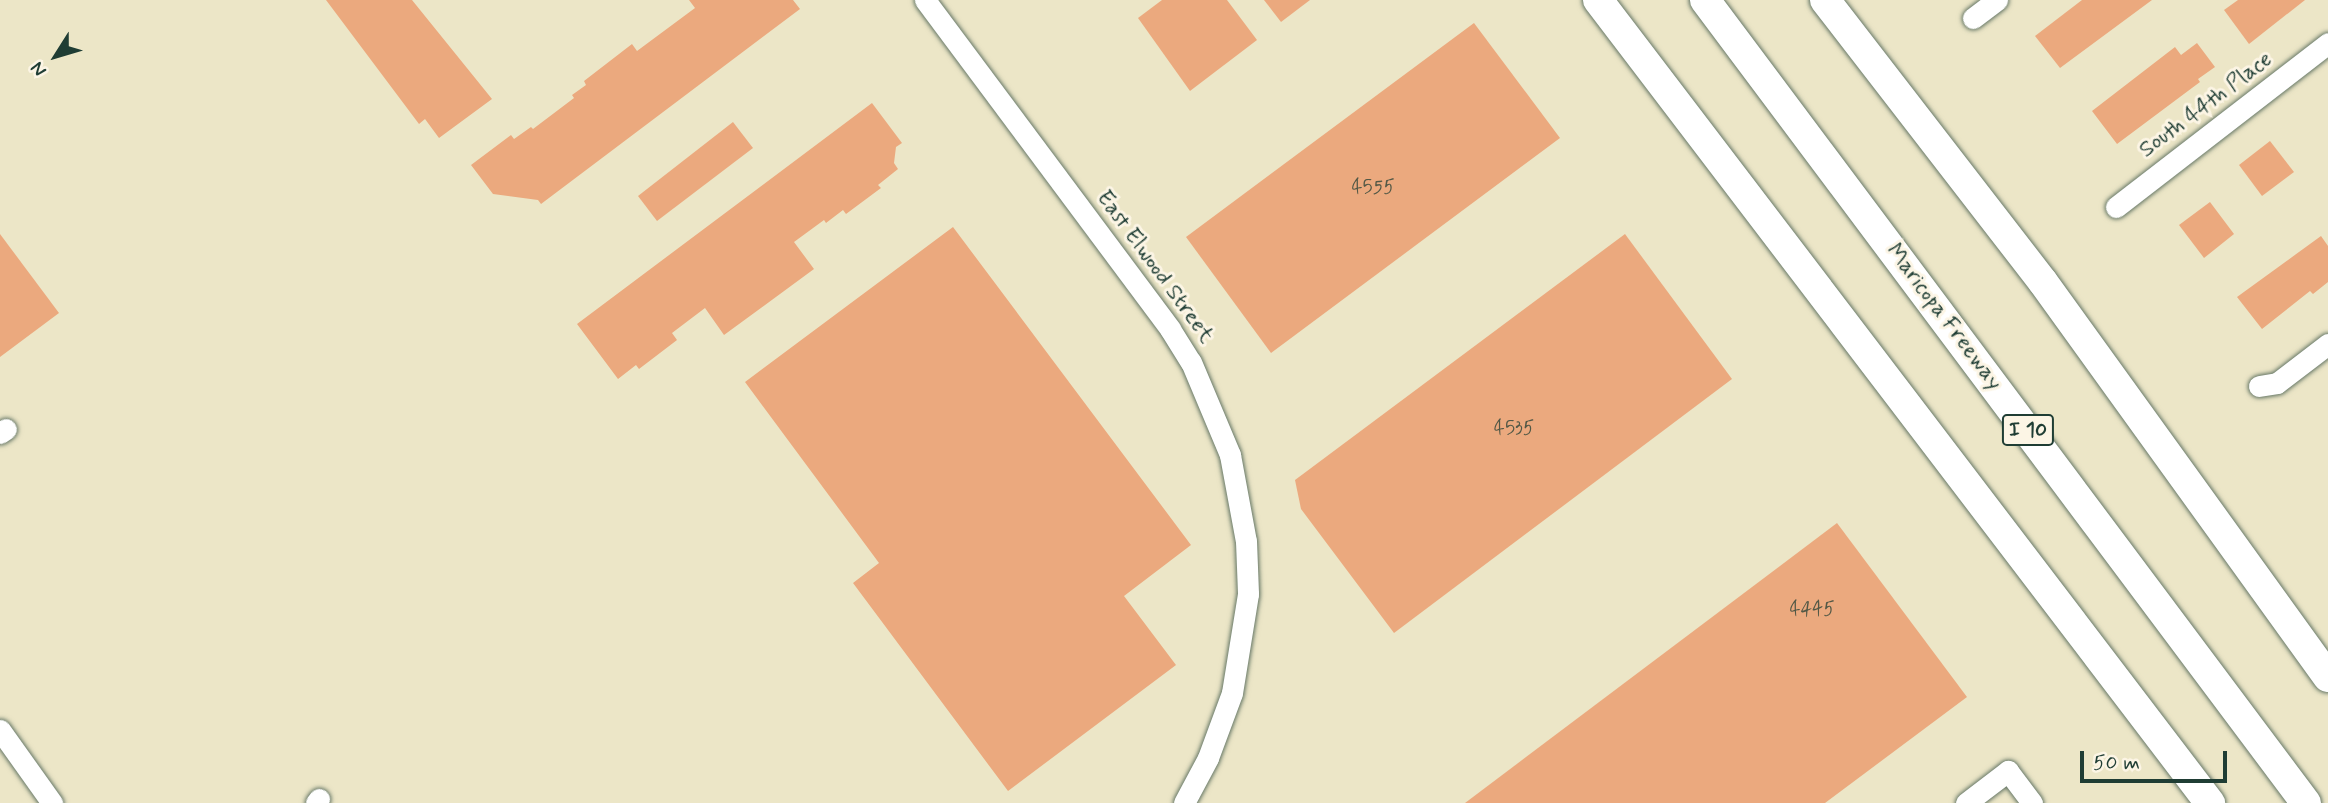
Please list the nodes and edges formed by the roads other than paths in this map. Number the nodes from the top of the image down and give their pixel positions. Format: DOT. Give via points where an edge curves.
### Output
graph roads {
  1 [pos="925,0"];
  2 [pos="1598,0"];
  3 [pos="1705,0"];
  4 [pos="1825,0"];
  5 [pos="1997,0"];
  6 [pos="1973,18"];
  7 [pos="2328,43"];
  8 [pos="2116,207"];
  9 [pos="2328,344"];
  10 [pos="2259,386"];
  11 [pos="2328,677"];
  12 [pos="0,730"];
  13 [pos="52,803"];
  14 [pos="1184,803"];
  15 [pos="1966,803"];
  16 [pos="2032,803"];
  17 [pos="2210,803"];
  18 [pos="2306,803"];
  1 -- 14 [label="street, East Elwood Street" via="1170,329 1191,362 1230,455 1246,541 1248,594 1232,693 1208,758"];
  2 -- 17 [label="highway"];
  3 -- 18 [label="highway, Maricopa Freeway / I 10"];
  4 -- 11 [label="highway" via="2043,282"];
  5 -- 6 [label="street"];
  7 -- 8 [label="street, South 44th Place"];
  9 -- 10 [label="street" via="2277,383"];
  12 -- 13 [label="street"];
  15 -- 16 [label="street" via="2008,771"];
}
